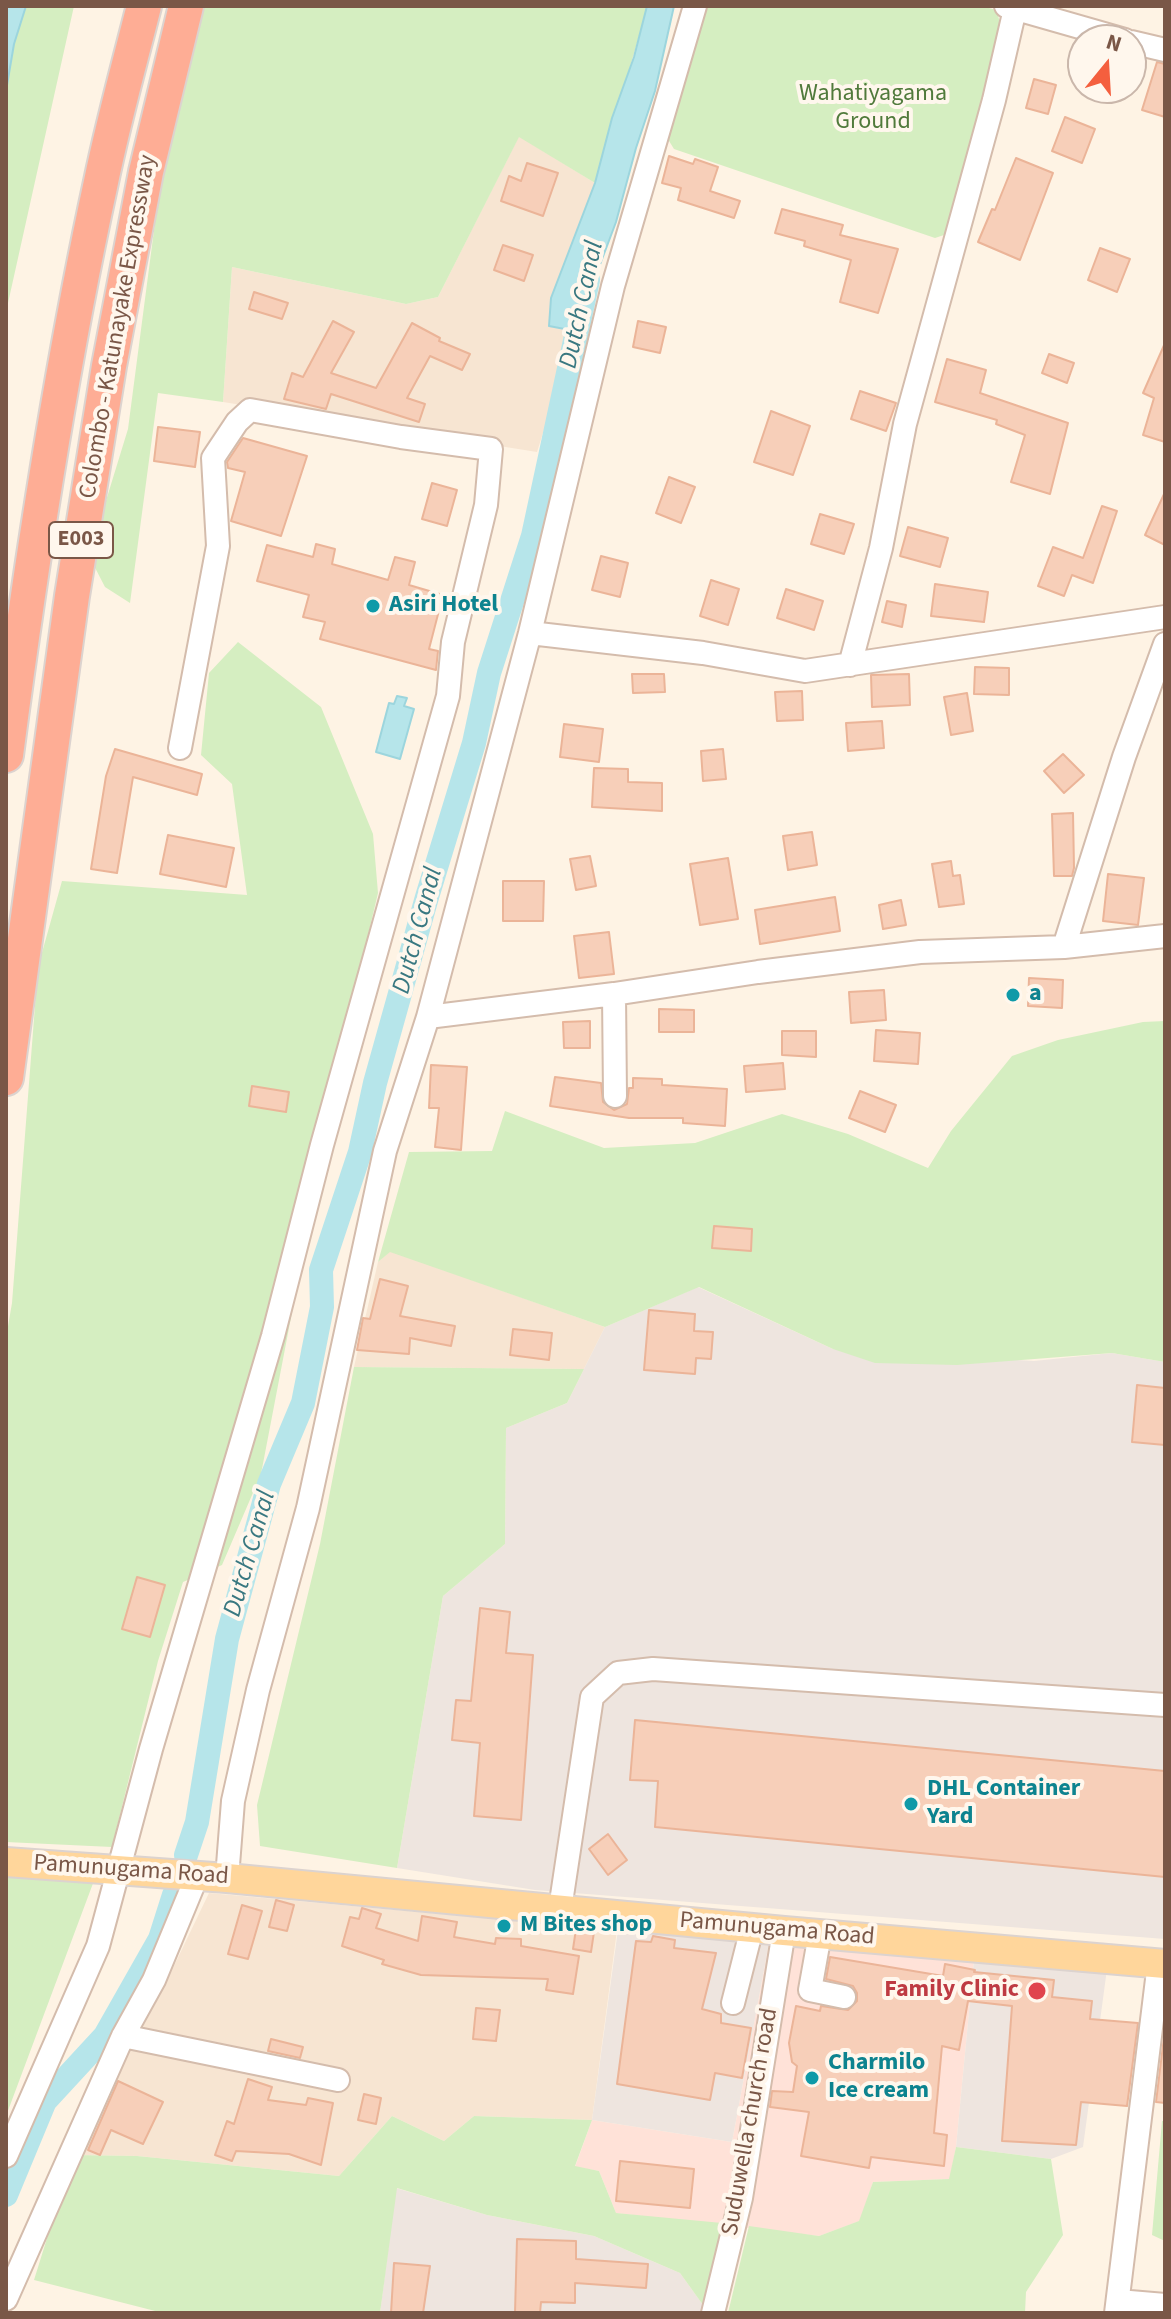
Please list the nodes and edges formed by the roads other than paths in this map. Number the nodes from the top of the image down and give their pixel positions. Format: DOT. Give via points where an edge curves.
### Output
graph roads {
  1 [pos="144,6"];
  2 [pos="186,6"];
  3 [pos="695,6"];
  4 [pos="1015,8"];
  5 [pos="1070,24"];
  6 [pos="1165,617"];
  7 [pos="530,633"];
  8 [pos="1165,644"];
  9 [pos="850,665"];
  10 [pos="180,748"];
  11 [pos="6,755"];
  12 [pos="1165,936"];
  13 [pos="1064,947"];
  14 [pos="614,994"];
  15 [pos="428,1017"];
  16 [pos="6,1078"];
  17 [pos="615,1096"];
  18 [pos="1165,1705"];
  19 [pos="6,1862"];
  20 [pos="117,1871"];
  21 [pos="197,1876"];
  22 [pos="227,1878"];
  23 [pos="560,1909"];
  24 [pos="752,1928"];
  25 [pos="784,1931"];
  26 [pos="820,1934"];
  27 [pos="1162,1964"];
  28 [pos="844,1997"];
  29 [pos="733,2003"];
  30 [pos="123,2036"];
  31 [pos="338,2080"];
  32 [pos="6,2156"];
  33 [pos="6,2299"];
  34 [pos="1165,2305"];
  35 [pos="1117,2307"];
  36 [pos="713,2313"];
  1 -- 11 [label="highway, Colombo - Katunayake Expressway / E003" via="101,180 54,421"];
  2 -- 16 [label="highway, Colombo - Katunayake Expressway / E003" via="146,172 109,366"];
  3 -- 7 [label="street" via="613,286"];
  4 -- 5 [label="street"];
  4 -- 9 [label="street" via="905,424 881,548"];
  6 -- 9 [label="street"];
  7 -- 9 [label="street" via="805,671"];
  7 -- 15 [label="street"];
  8 -- 13 [label="street"];
  10 -- 20 [label="street" via="218,546 213,458 237,422 250,410 491,449 486,505 453,642 448,696 273,1336"];
  12 -- 13 [label="street"];
  13 -- 14 [label="street" via="920,952"];
  14 -- 15 [label="street"];
  14 -- 17 [label="street"];
  15 -- 22 [label="street" via="385,1151 308,1508 258,1690 233,1801"];
  18 -- 23 [label="street" via="653,1669 618,1673 592,1697"];
  19 -- 20 [label="main road, Pamunugama Road"];
  20 -- 21 [label="main road, Pamunugama Road"];
  20 -- 32 [label="street" via="98,1946"];
  21 -- 22 [label="main road, Pamunugama Road"];
  21 -- 30 [label="street" via="154,1980"];
  22 -- 23 [label="main road, Pamunugama Road"];
  23 -- 24 [label="main road, Pamunugama Road"];
  24 -- 25 [label="main road, Pamunugama Road"];
  24 -- 29 [label="street"];
  25 -- 26 [label="main road, Pamunugama Road"];
  25 -- 36 [label="street, Suduwella church road" via="741,2198"];
  26 -- 27 [label="main road, Pamunugama Road"];
  26 -- 28 [label="street" via="810,1990"];
  27 -- 35 [label="street"];
  30 -- 31 [label="street"];
  30 -- 33 [label="street"];
  34 -- 35 [label="street"];
}
